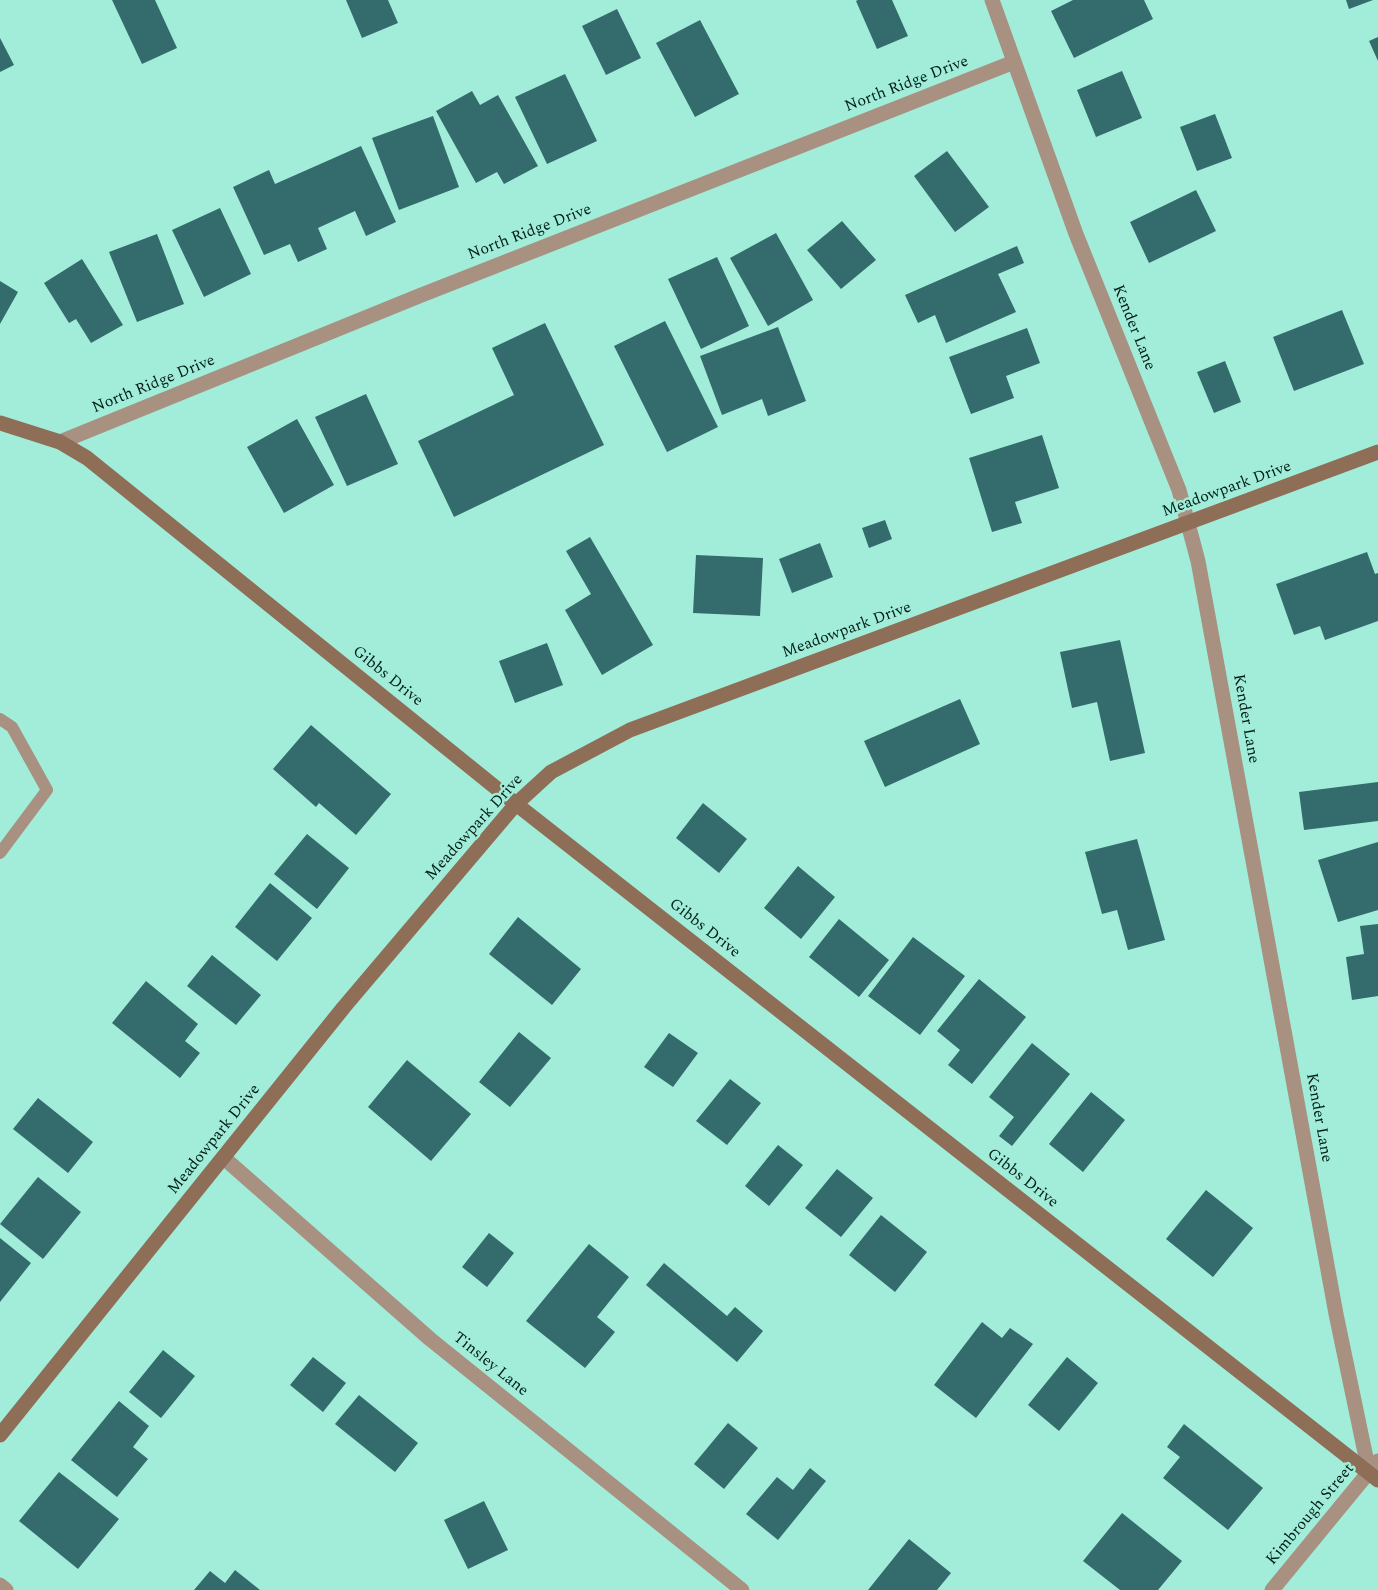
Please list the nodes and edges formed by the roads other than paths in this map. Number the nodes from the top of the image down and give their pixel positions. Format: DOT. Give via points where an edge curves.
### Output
graph roads {
  1 [pos="992,0"];
  2 [pos="1014,62"];
  3 [pos="0,423"];
  4 [pos="60,442"];
  5 [pos="1378,452"];
  6 [pos="1188,523"];
  7 [pos="0,720"];
  8 [pos="516,804"];
  9 [pos="0,852"];
  10 [pos="224,1158"];
  11 [pos="0,1435"];
  12 [pos="1375,1471"];
  13 [pos="0,1585"];
  14 [pos="6,1590"];
  15 [pos="742,1590"];
  16 [pos="1272,1590"];
  1 -- 2 [label="street, Kender Lane"];
  2 -- 4 [label="street, North Ridge Drive" via="419,296"];
  2 -- 6 [label="street, Kender Lane" via="1076,234 1179,490"];
  3 -- 4 [label="street, Gibbs Drive"];
  4 -- 8 [label="street, Gibbs Drive" via="87,458"];
  5 -- 6 [label="street, Meadowpark Drive"];
  6 -- 8 [label="street, Meadowpark Drive" via="630,730 551,772"];
  6 -- 12 [label="street, Kender Lane" via="1200,571 1336,1314"];
  7 -- 9 [label="lane" via="12,727 47,790"];
  8 -- 10 [label="street, Meadowpark Drive" via="344,1008"];
  8 -- 12 [label="street, Gibbs Drive"];
  10 -- 11 [label="street, Meadowpark Drive"];
  10 -- 15 [label="street, Tinsley Lane" via="430,1339"];
  12 -- 16 [label="street, Kimbrough Street"];
  13 -- 14 [label="street"];
}
